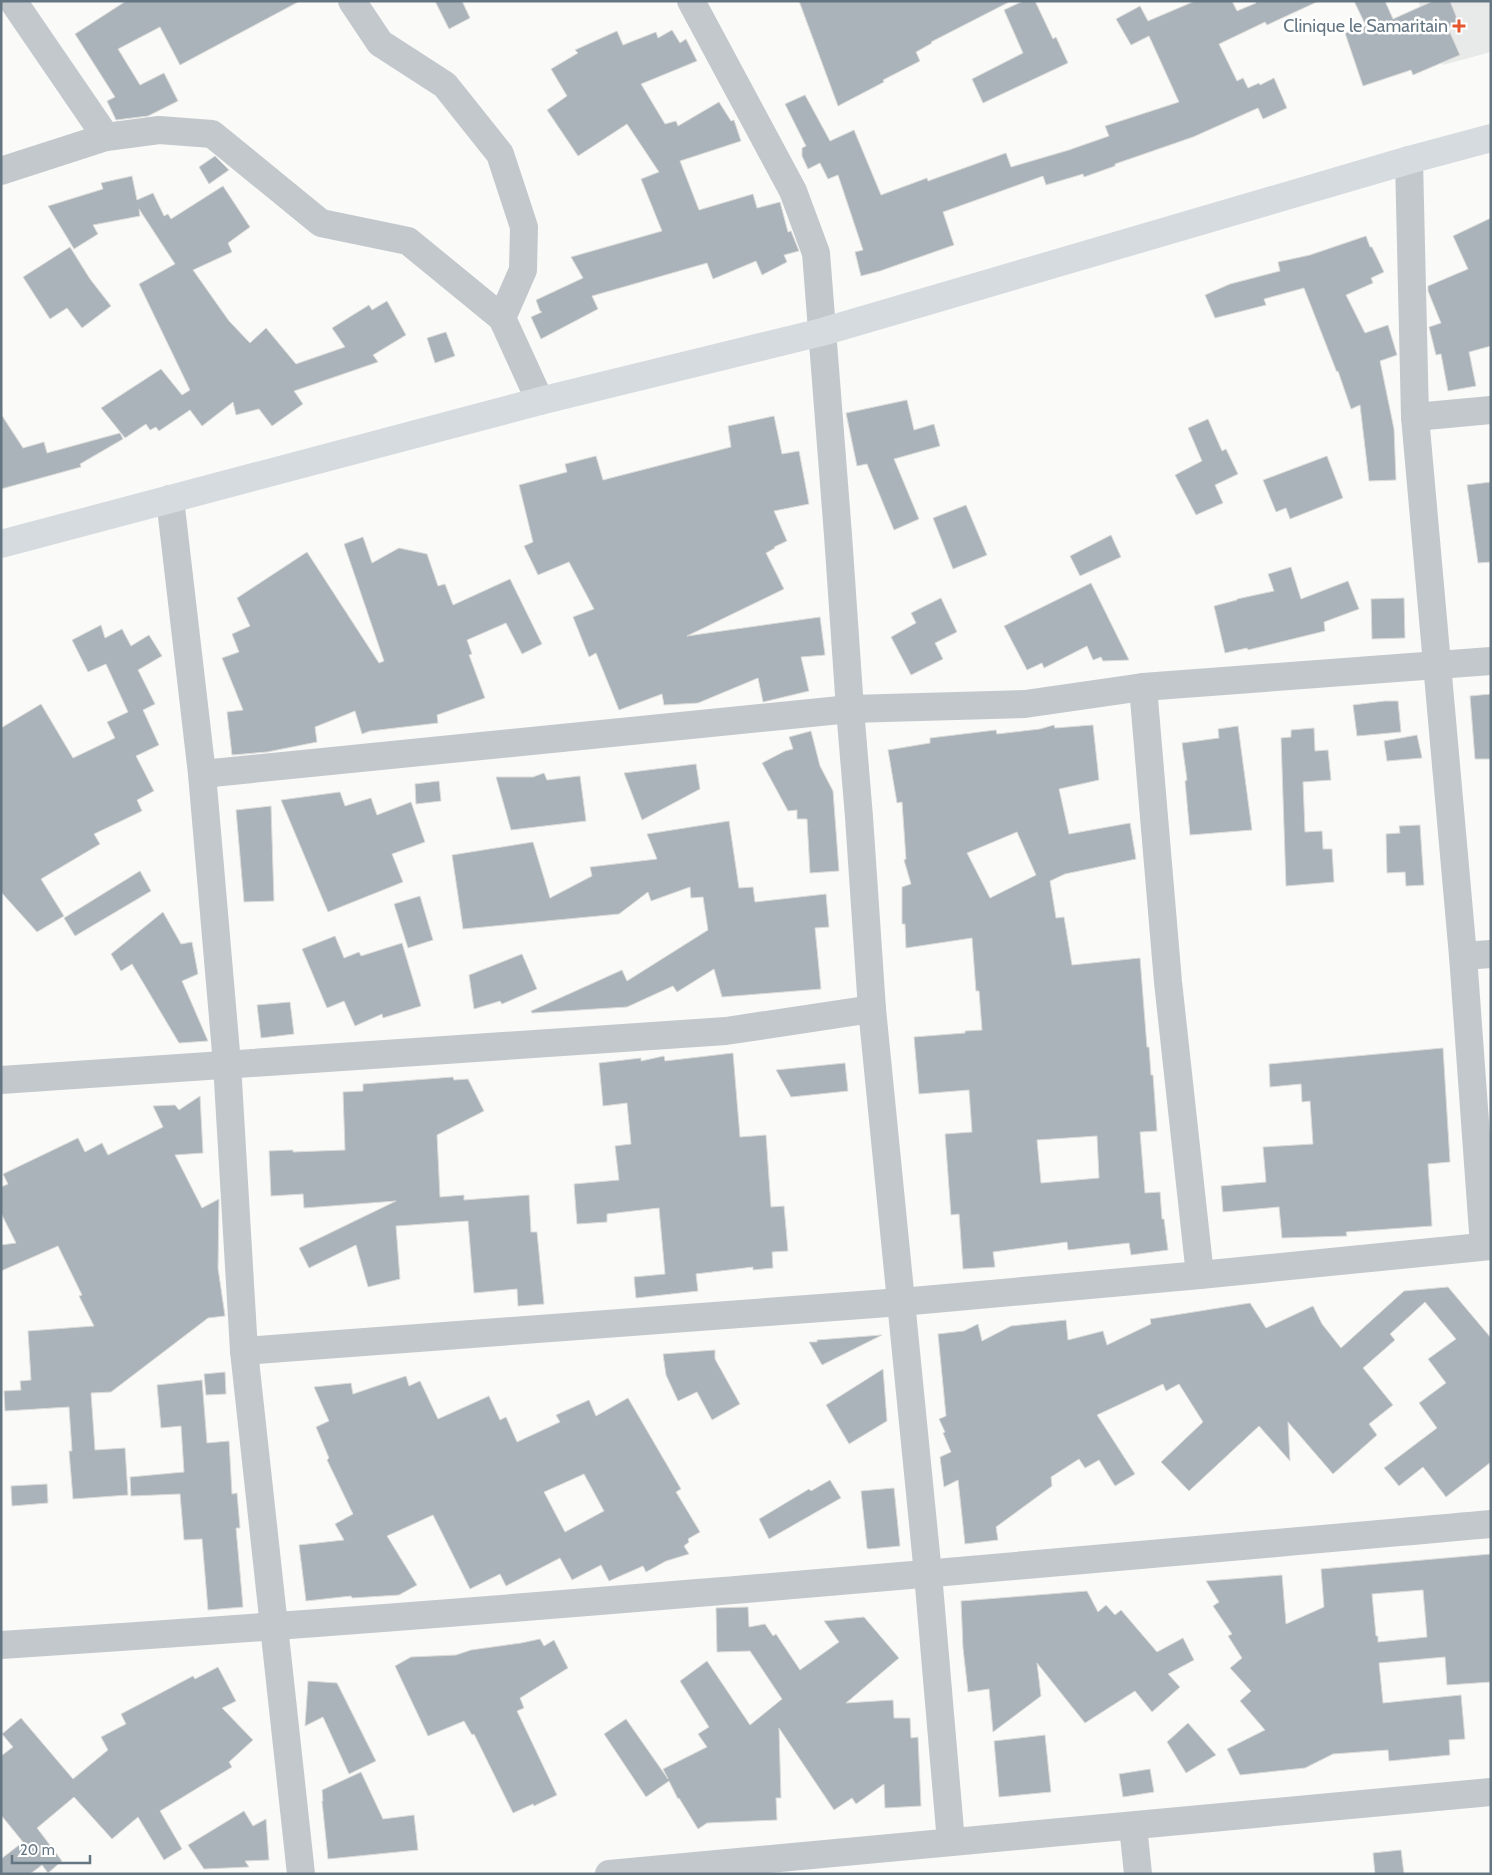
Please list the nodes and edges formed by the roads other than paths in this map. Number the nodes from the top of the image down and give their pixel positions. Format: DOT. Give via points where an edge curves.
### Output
graph roads {
  1 [pos="13,1"];
  2 [pos="352,1"];
  3 [pos="691,1"];
  4 [pos="106,137"];
  5 [pos="1491,138"];
  6 [pos="1409,160"];
  7 [pos="1,171"];
  8 [pos="502,318"];
  9 [pos="822,332"];
  10 [pos="540,401"];
  11 [pos="1491,410"];
  12 [pos="1415,417"];
  13 [pos="170,499"];
  14 [pos="1,544"];
  15 [pos="1491,661"];
  16 [pos="1438,666"];
  17 [pos="1143,687"];
  18 [pos="850,709"];
  19 [pos="202,774"];
  20 [pos="1491,954"];
  21 [pos="1463,956"];
  22 [pos="872,1009"];
  23 [pos="227,1064"];
  24 [pos="1,1080"];
  25 [pos="1487,1246"];
  26 [pos="1200,1275"];
  27 [pos="901,1302"];
  28 [pos="244,1351"];
  29 [pos="1491,1524"];
  30 [pos="928,1574"];
  31 [pos="273,1628"];
  32 [pos="1,1645"];
  33 [pos="1491,1792"];
  34 [pos="1133,1826"];
  35 [pos="951,1842"];
  36 [pos="301,1874"];
  37 [pos="609,1874"];
  38 [pos="1138,1874"];
  1 -- 4 [label="street"];
  2 -- 8 [label="street" via="380,43 445,85 500,154 524,227 523,270"];
  3 -- 9 [label="street" via="793,191 816,253"];
  4 -- 7 [label="street"];
  4 -- 8 [label="street" via="158,130 212,134 321,224 408,241"];
  5 -- 6 [label="street"];
  6 -- 9 [label="street"];
  6 -- 12 [label="street"];
  8 -- 10 [label="street"];
  9 -- 10 [label="street"];
  9 -- 18 [label="street"];
  10 -- 13 [label="street"];
  11 -- 12 [label="street"];
  12 -- 16 [label="street"];
  13 -- 14 [label="street"];
  13 -- 19 [label="street"];
  15 -- 16 [label="street"];
  16 -- 17 [label="street"];
  16 -- 21 [label="street"];
  17 -- 18 [label="street" via="1026,704"];
  17 -- 26 [label="street" via="1168,982"];
  18 -- 19 [label="street"];
  18 -- 22 [label="street"];
  19 -- 23 [label="street"];
  20 -- 21 [label="street"];
  21 -- 25 [label="street"];
  22 -- 23 [label="street" via="726,1032"];
  22 -- 27 [label="street"];
  23 -- 24 [label="street"];
  23 -- 28 [label="street"];
  25 -- 26 [label="street"];
  26 -- 27 [label="street"];
  27 -- 28 [label="street"];
  27 -- 30 [label="street"];
  28 -- 31 [label="street"];
  29 -- 30 [label="street"];
  30 -- 31 [label="street"];
  30 -- 35 [label="street"];
  31 -- 32 [label="street"];
  31 -- 36 [label="street"];
  33 -- 34 [label="street"];
  34 -- 35 [label="street"];
  34 -- 38 [label="street"];
  35 -- 37 [label="street"];
}
